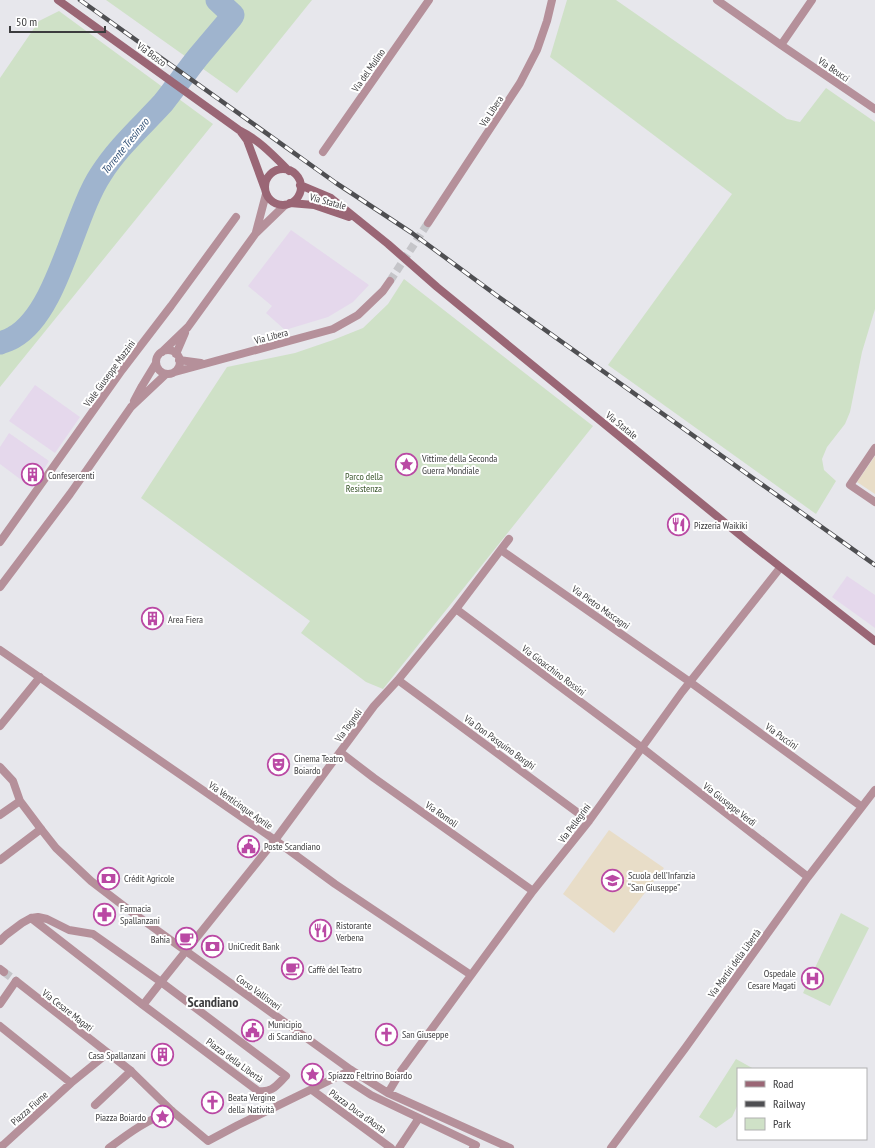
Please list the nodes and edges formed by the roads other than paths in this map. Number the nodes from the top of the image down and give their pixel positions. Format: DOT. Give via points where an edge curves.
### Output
graph roads {
  1 [pos="58,0"];
  2 [pos="429,0"];
  3 [pos="552,0"];
  4 [pos="717,0"];
  5 [pos="812,0"];
  6 [pos="781,45"];
  7 [pos="875,109"];
  8 [pos="236,127"];
  9 [pos="323,152"];
  10 [pos="289,171"];
  11 [pos="300,185"];
  12 [pos="265,191"];
  13 [pos="288,204"];
  14 [pos="236,217"];
  15 [pos="359,221"];
  16 [pos="428,223"];
  17 [pos="256,233"];
  18 [pos="390,281"];
  19 [pos="188,327"];
  20 [pos="162,352"];
  21 [pos="178,357"];
  22 [pos="156,363"];
  23 [pos="210,363"];
  24 [pos="170,373"];
  25 [pos="130,408"];
  26 [pos="875,448"];
  27 [pos="875,502"];
  28 [pos="509,539"];
  29 [pos="0,542"];
  30 [pos="501,550"];
  31 [pos="780,568"];
  32 [pos="0,587"];
  33 [pos="456,609"];
  34 [pos="875,641"];
  35 [pos="0,650"];
  36 [pos="40,677"];
  37 [pos="398,680"];
  38 [pos="690,682"];
  39 [pos="0,726"];
  40 [pos="641,747"];
  41 [pos="340,752"];
  42 [pos="0,767"];
  43 [pos="875,790"];
  44 [pos="20,800"];
  45 [pos="862,807"];
  46 [pos="0,815"];
  47 [pos="589,821"];
  48 [pos="41,829"];
  49 [pos="275,840"];
  50 [pos="0,860"];
  51 [pos="808,877"];
  52 [pos="533,891"];
  53 [pos="31,918"];
  54 [pos="0,941"];
  55 [pos="186,952"];
  56 [pos="472,975"];
  57 [pos="161,982"];
  58 [pos="0,1004"];
  59 [pos="143,1005"];
  60 [pos="0,1026"];
  61 [pos="108,1053"];
  62 [pos="351,1070"];
  63 [pos="130,1071"];
  64 [pos="340,1076"];
  65 [pos="71,1083"];
  66 [pos="312,1090"];
  67 [pos="388,1092"];
  68 [pos="95,1105"];
  69 [pos="172,1112"];
  70 [pos="419,1118"];
  71 [pos="495,1145"];
  72 [pos="0,1146"];
  73 [pos="108,1148"];
  74 [pos="392,1148"];
  75 [pos="399,1148"];
  76 [pos="473,1148"];
  77 [pos="510,1148"];
  78 [pos="612,1148"];
  1 -- 8 [label="main road, Via Bosco"];
  2 -- 9 [label="street, Via del Mulino"];
  3 -- 16 [label="street, Via Libera" via="537,50 520,83"];
  4 -- 6 [label="street, Via Beucci"];
  5 -- 6 [label="street"];
  6 -- 7 [label="street, Via Beucci"];
  8 -- 10 [label="main road, Via Statale" via="264,145"];
  8 -- 12 [label="main road" via="247,140"];
  10 -- 11 [label="main road, Via Statale" via="296,175"];
  10 -- 12 [label="main road" via="271,173"];
  11 -- 13 [label="main road, Via Statale" via="295,200"];
  11 -- 15 [label="main road, Via Statale" via="331,198"];
  12 -- 13 [label="main road, Via Statale" via="274,203"];
  12 -- 17 [label="street"];
  13 -- 15 [label="main road, Via Statale" via="314,205"];
  13 -- 17 [label="street"];
  14 -- 29 [label="street, Viale Giuseppe Mazzini" via="122,370"];
  15 -- 31 [label="main road, Via Statale"];
  17 -- 19 [label="street"];
  18 -- 23 [label="street, Via Libera" via="358,315 333,329"];
  19 -- 20 [label="street"];
  19 -- 21 [label="street"];
  20 -- 21 [label="street" via="170,351"];
  20 -- 22 [label="street"];
  21 -- 23 [label="street, Via Libera" via="194,363"];
  21 -- 24 [label="street" via="179,367"];
  22 -- 24 [label="street" via="159,370"];
  22 -- 25 [label="street"];
  23 -- 24 [label="street, Via Libera"];
  24 -- 25 [label="street"];
  25 -- 32 [label="street"];
  26 -- 27 [label="street" via="850,485"];
  28 -- 30 [label="street, Via Tognoli"];
  30 -- 33 [label="street, Via Tognoli"];
  30 -- 38 [label="street, Via Pietro Mascagni"];
  31 -- 34 [label="main road, Via Statale"];
  31 -- 38 [label="street, Via Pellegrini"];
  33 -- 37 [label="street, Via Tognoli"];
  33 -- 40 [label="street, Via Gioacchino Rossini"];
  35 -- 36 [label="street, Via Venticinque Aprile"];
  36 -- 39 [label="street"];
  36 -- 49 [label="street, Via Venticinque Aprile"];
  37 -- 41 [label="street, Via Tognoli" via="374,706"];
  37 -- 47 [label="street, Via Don Pasquino Borghi"];
  38 -- 40 [label="street, Via Pellegrini"];
  38 -- 45 [label="street, Via Puccini"];
  40 -- 47 [label="street, Via Pellegrini"];
  40 -- 51 [label="street, Via Giuseppe Verdi"];
  41 -- 49 [label="street, Via Tognoli"];
  41 -- 52 [label="street, Via Romoli"];
  42 -- 44 [label="street" via="13,781"];
  43 -- 45 [label="street, Via Martiri della Libertà"];
  44 -- 46 [label="street"];
  44 -- 48 [label="street, Corso Vallisneri"];
  45 -- 51 [label="street, Via Martiri della Libertà"];
  47 -- 52 [label="street, Via Pellegrini"];
  48 -- 50 [label="street"];
  48 -- 55 [label="street, Corso Vallisneri" via="56,848 91,881"];
  49 -- 55 [label="street, Via Tognoli"];
  49 -- 56 [label="street, Via Venticinque Aprile" via="319,873"];
  51 -- 78 [label="street, Via Martiri della Libertà"];
  52 -- 56 [label="street, Via Pellegrini"];
  53 -- 54 [label="street"];
  53 -- 57 [label="street, Piazza della Libertà" via="43,918 69,930 93,934"];
  53 -- 59 [label="street, Piazza della Libertà"];
  55 -- 57 [label="street, Via Tognoli"];
  55 -- 62 [label="street, Corso Vallisneri"];
  56 -- 67 [label="street, Via Pellegrini"];
  57 -- 59 [label="street"];
  57 -- 59 [label="street, Piazza della Libertà" via="286,1076 273,1089 258,1091"];
  58 -- 61 [label="street, Via Cesare Magati" via="16,981"];
  60 -- 65 [label="street"];
  61 -- 63 [label="street, Via Cesare Magati"];
  61 -- 65 [label="street, Piazza Fiume"];
  62 -- 64 [label="street"];
  62 -- 67 [label="street, Corso Vallisneri"];
  63 -- 68 [label="street"];
  63 -- 69 [label="street, Via Cesare Magati"];
  64 -- 66 [label="street"];
  64 -- 70 [label="street, Piazza Duca d'Aosta" via="371,1095"];
  65 -- 72 [label="street, Piazza Fiume"];
  66 -- 69 [label="street" via="208,1141"];
  66 -- 74 [label="street, Piazza Duca d'Aosta"];
  67 -- 71 [label="street, Corso Vallisneri"];
  69 -- 73 [label="street" via="144,1123"];
  70 -- 75 [label="street"];
  70 -- 76 [label="street, Piazza Duca d'Aosta" via="476,1144"];
  71 -- 77 [label="street, Corso Vallisneri"];
}
